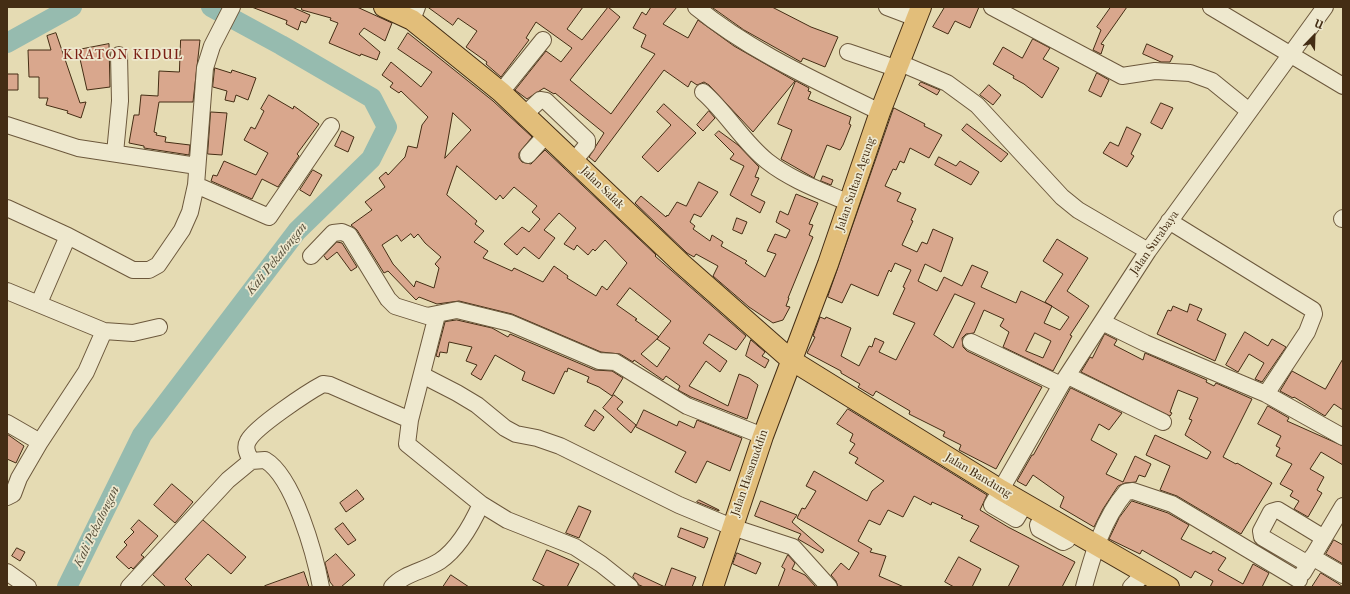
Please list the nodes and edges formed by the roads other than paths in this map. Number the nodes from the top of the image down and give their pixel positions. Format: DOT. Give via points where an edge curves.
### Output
graph roads {
  1 [pos="232,7"];
  2 [pos="384,7"];
  3 [pos="696,7"];
  4 [pos="887,7"];
  5 [pos="992,7"];
  6 [pos="1211,7"];
  7 [pos="1325,7"];
  8 [pos="919,12"];
  9 [pos="415,13"];
  10 [pos="543,40"];
  11 [pos="848,52"];
  12 [pos="1290,54"];
  13 [pos="119,55"];
  14 [pos="899,66"];
  15 [pos="1343,86"];
  16 [pos="502,92"];
  17 [pos="703,92"];
  18 [pos="1249,111"];
  19 [pos="880,112"];
  20 [pos="525,114"];
  21 [pos="7,125"];
  22 [pos="331,126"];
  23 [pos="546,135"];
  24 [pos="115,153"];
  25 [pos="528,155"];
  26 [pos="574,161"];
  27 [pos="197,166"];
  28 [pos="196,185"];
  29 [pos="849,203"];
  30 [pos="7,208"];
  31 [pos="1169,221"];
  32 [pos="68,236"];
  33 [pos="1148,251"];
  34 [pos="311,256"];
  35 [pos="7,291"];
  36 [pos="39,303"];
  37 [pos="437,315"];
  38 [pos="1102,322"];
  39 [pos="160,327"];
  40 [pos="104,331"];
  41 [pos="971,342"];
  42 [pos="791,360"];
  43 [pos="422,375"];
  44 [pos="1065,381"];
  45 [pos="1266,394"];
  46 [pos="410,420"];
  47 [pos="1162,422"];
  48 [pos="7,423"];
  49 [pos="763,436"];
  50 [pos="1343,437"];
  51 [pos="40,442"];
  52 [pos="251,461"];
  53 [pos="1000,490"];
  54 [pos="8,499"];
  55 [pos="481,504"];
  56 [pos="1343,506"];
  57 [pos="732,527"];
  58 [pos="1324,538"];
  59 [pos="1096,545"];
  60 [pos="1310,560"];
  61 [pos="7,572"];
  62 [pos="1145,573"];
  63 [pos="1343,575"];
  64 [pos="1297,584"];
  65 [pos="28,587"];
  66 [pos="129,587"];
  67 [pos="321,587"];
  68 [pos="392,587"];
  69 [pos="630,587"];
  70 [pos="713,587"];
  71 [pos="829,587"];
  72 [pos="1084,587"];
  73 [pos="1131,587"];
  74 [pos="1169,587"];
  1 -- 27 [label="street" via="205,68"];
  2 -- 9 [label="main road, Jalan Salak"];
  3 -- 19 [label="street" via="719,26 792,69"];
  4 -- 8 [label="street"];
  5 -- 18 [label="street" via="1122,76 1155,71 1190,74 1212,81"];
  6 -- 12 [label="street"];
  7 -- 12 [label="street, Jalan Surabaya"];
  8 -- 14 [label="main road, Jalan Sultan Agung"];
  9 -- 16 [label="main road, Jalan Salak"];
  10 -- 16 [label="street"];
  11 -- 14 [label="street"];
  12 -- 15 [label="street"];
  12 -- 18 [label="street, Jalan Surabaya"];
  13 -- 24 [label="street" via="120,101"];
  14 -- 19 [label="main road, Jalan Sultan Agung"];
  14 -- 33 [label="street" via="947,82 960,91 977,105 1062,197 1078,210"];
  16 -- 20 [label="main road, Jalan Salak"];
  17 -- 29 [label="street" via="717,104 768,162"];
  18 -- 31 [label="street, Jalan Surabaya"];
  19 -- 29 [label="main road, Jalan Sultan Agung"];
  20 -- 23 [label="main road, Jalan Salak"];
  20 -- 26 [label="street" via="540,100 546,101 587,140 587,145"];
  21 -- 24 [label="street" via="58,143"];
  22 -- 28 [label="street" via="269,217"];
  23 -- 25 [label="street"];
  23 -- 26 [label="main road, Jalan Salak"];
  24 -- 27 [label="street"];
  26 -- 42 [label="main road, Jalan Salak" via="682,264"];
  27 -- 28 [label="street"];
  28 -- 32 [label="street" via="190,212 182,230 158,265 149,270 133,270"];
  29 -- 42 [label="main road, Jalan Sultan Agung"];
  30 -- 32 [label="street"];
  31 -- 33 [label="street, Jalan Surabaya"];
  31 -- 45 [label="street" via="1312,310 1314,314 1307,332"];
  32 -- 36 [label="street"];
  33 -- 38 [label="street, Jalan Surabaya"];
  34 -- 37 [label="street" via="333,234 346,233 391,303 427,316"];
  35 -- 36 [label="street"];
  36 -- 40 [label="street"];
  37 -- 43 [label="street"];
  37 -- 49 [label="street" via="457,310 510,323 598,361 615,362 687,406"];
  38 -- 44 [label="street, Jalan Surabaya"];
  38 -- 45 [label="street"];
  39 -- 40 [label="street" via="133,333"];
  40 -- 51 [label="street" via="86,372"];
  41 -- 44 [label="street"];
  42 -- 49 [label="main road, Jalan Hasanuddin"];
  42 -- 53 [label="main road, Jalan Bandung"];
  43 -- 46 [label="street"];
  43 -- 57 [label="street" via="457,392 516,434 560,446 679,505"];
  44 -- 47 [label="street"];
  44 -- 53 [label="street, Jalan Surabaya"];
  45 -- 50 [label="street"];
  46 -- 52 [label="street" via="323,384 252,434 246,449"];
  46 -- 55 [label="street" via="408,446"];
  48 -- 51 [label="street"];
  49 -- 57 [label="main road, Jalan Hasanuddin"];
  51 -- 54 [label="street"];
  52 -- 66 [label="street" via="228,480"];
  52 -- 67 [label="street" via="265,460 278,471 300,515 318,569"];
  53 -- 59 [label="main road, Jalan Bandung"];
  55 -- 68 [label="street" via="471,526 440,561 407,576"];
  55 -- 69 [label="street" via="507,520 575,547"];
  56 -- 58 [label="street"];
  57 -- 70 [label="main road, Jalan Hasanuddin"];
  57 -- 71 [label="street" via="793,547"];
  58 -- 60 [label="street"];
  58 -- 60 [label="street" via="1278,510 1271,512 1262,531 1262,537"];
  59 -- 62 [label="main road, Jalan Bandung"];
  59 -- 64 [label="street" via="1120,500 1126,492 1133,491 1172,504"];
  59 -- 72 [label="street"];
  60 -- 63 [label="street"];
  60 -- 64 [label="street"];
  61 -- 65 [label="street"];
  62 -- 73 [label="street"];
  62 -- 74 [label="main road, Jalan Bandung"];
}
